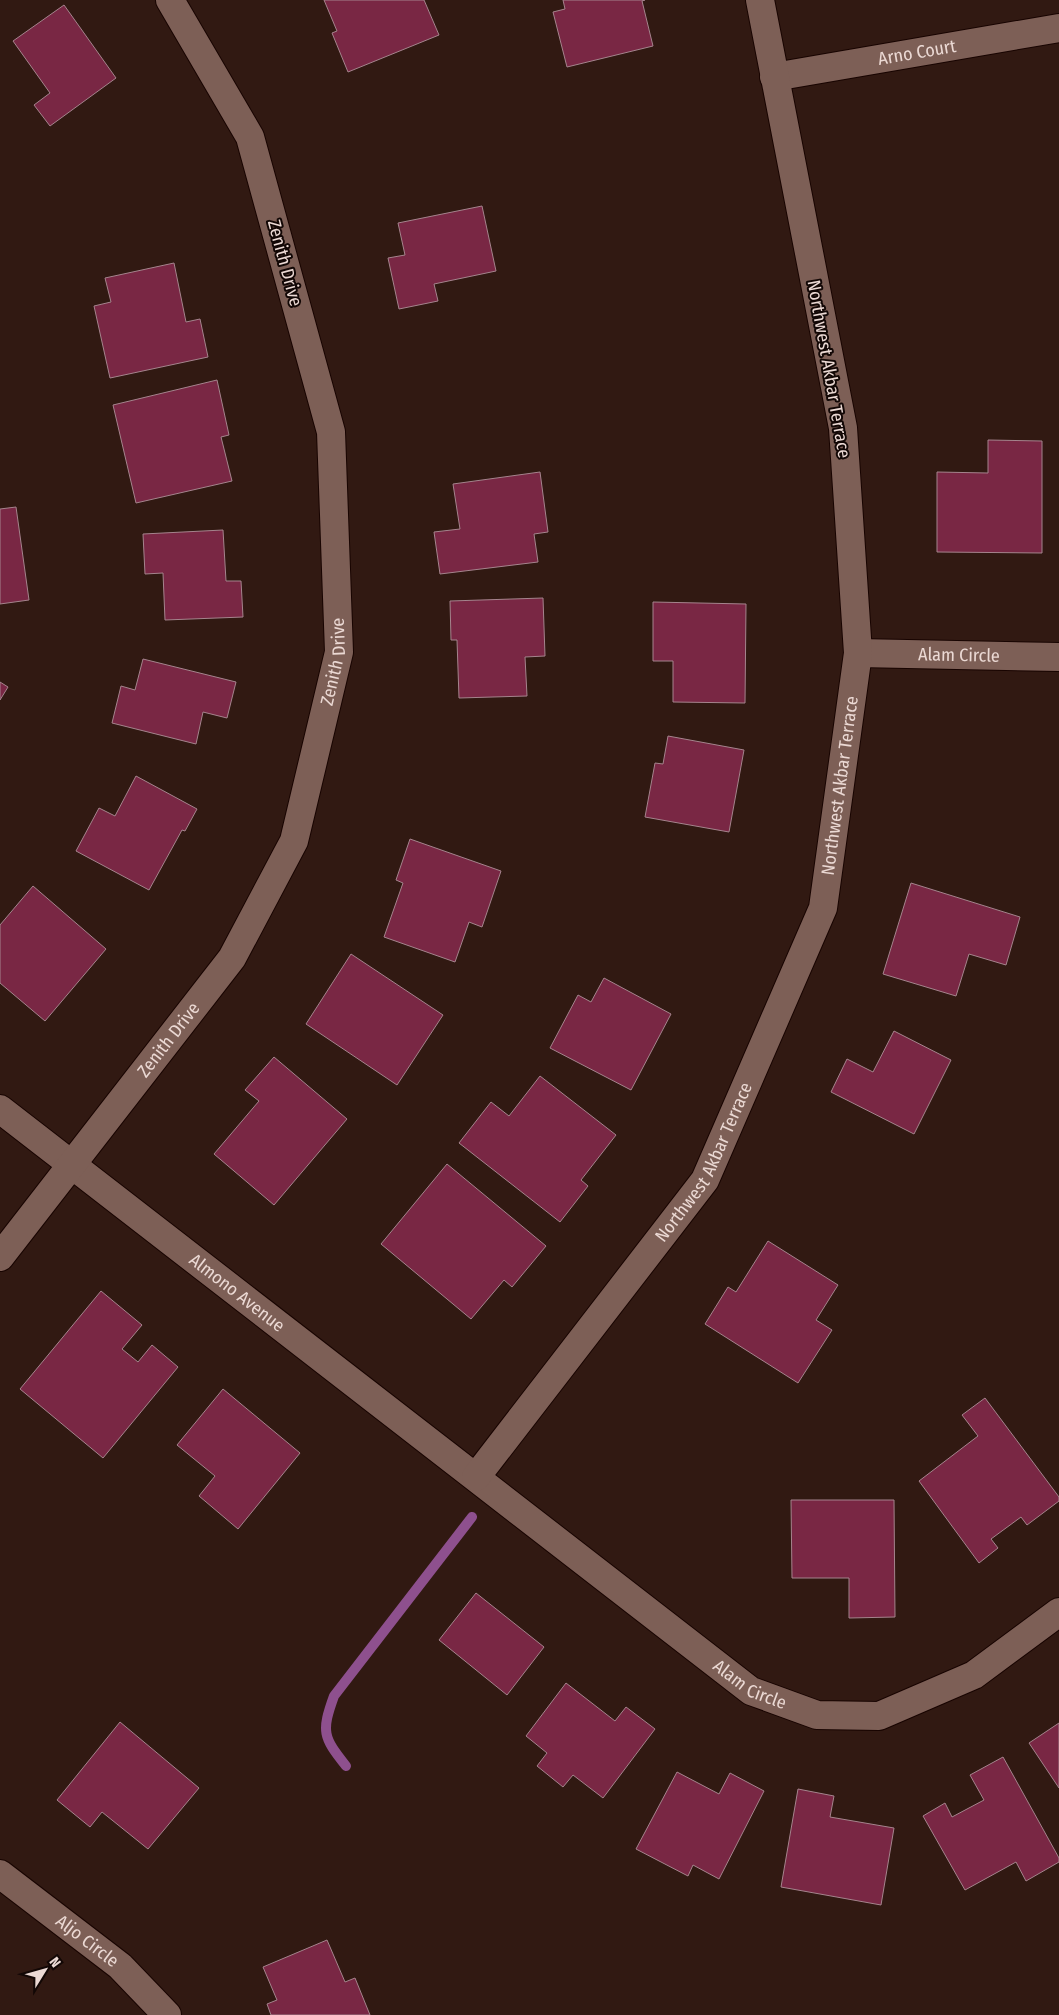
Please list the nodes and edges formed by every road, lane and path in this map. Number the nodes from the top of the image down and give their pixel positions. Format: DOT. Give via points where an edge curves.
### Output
graph roads {
  1 [pos="170,0"];
  2 [pos="760,0"];
  3 [pos="1059,28"];
  4 [pos="774,77"];
  5 [pos="858,652"];
  6 [pos="1059,657"];
  7 [pos="0,1109"];
  8 [pos="70,1164"];
  9 [pos="0,1257"];
  10 [pos="476,1477"];
  11 [pos="1059,1612"];
  12 [pos="0,1874"];
  13 [pos="167,2015"];
  1 -- 8 [label="street, Zenith Drive" via="250,137 331,432 339,652 294,841 232,958"];
  2 -- 4 [label="street, Northwest Akbar Terrace"];
  3 -- 4 [label="street, Arno Court"];
  4 -- 5 [label="street, Northwest Akbar Terrace" via="843,428"];
  5 -- 6 [label="street, Alam Circle"];
  5 -- 10 [label="street, Northwest Akbar Terrace" via="823,908 705,1180"];
  7 -- 8 [label="street, Almono Avenue"];
  8 -- 9 [label="street, Zenith Drive"];
  8 -- 10 [label="street, Almono Avenue"];
  10 -- 11 [label="street, Alam Circle" via="751,1691 816,1715 879,1716 974,1675"];
  12 -- 13 [label="street, Aljo Circle" via="120,1966"];
}
